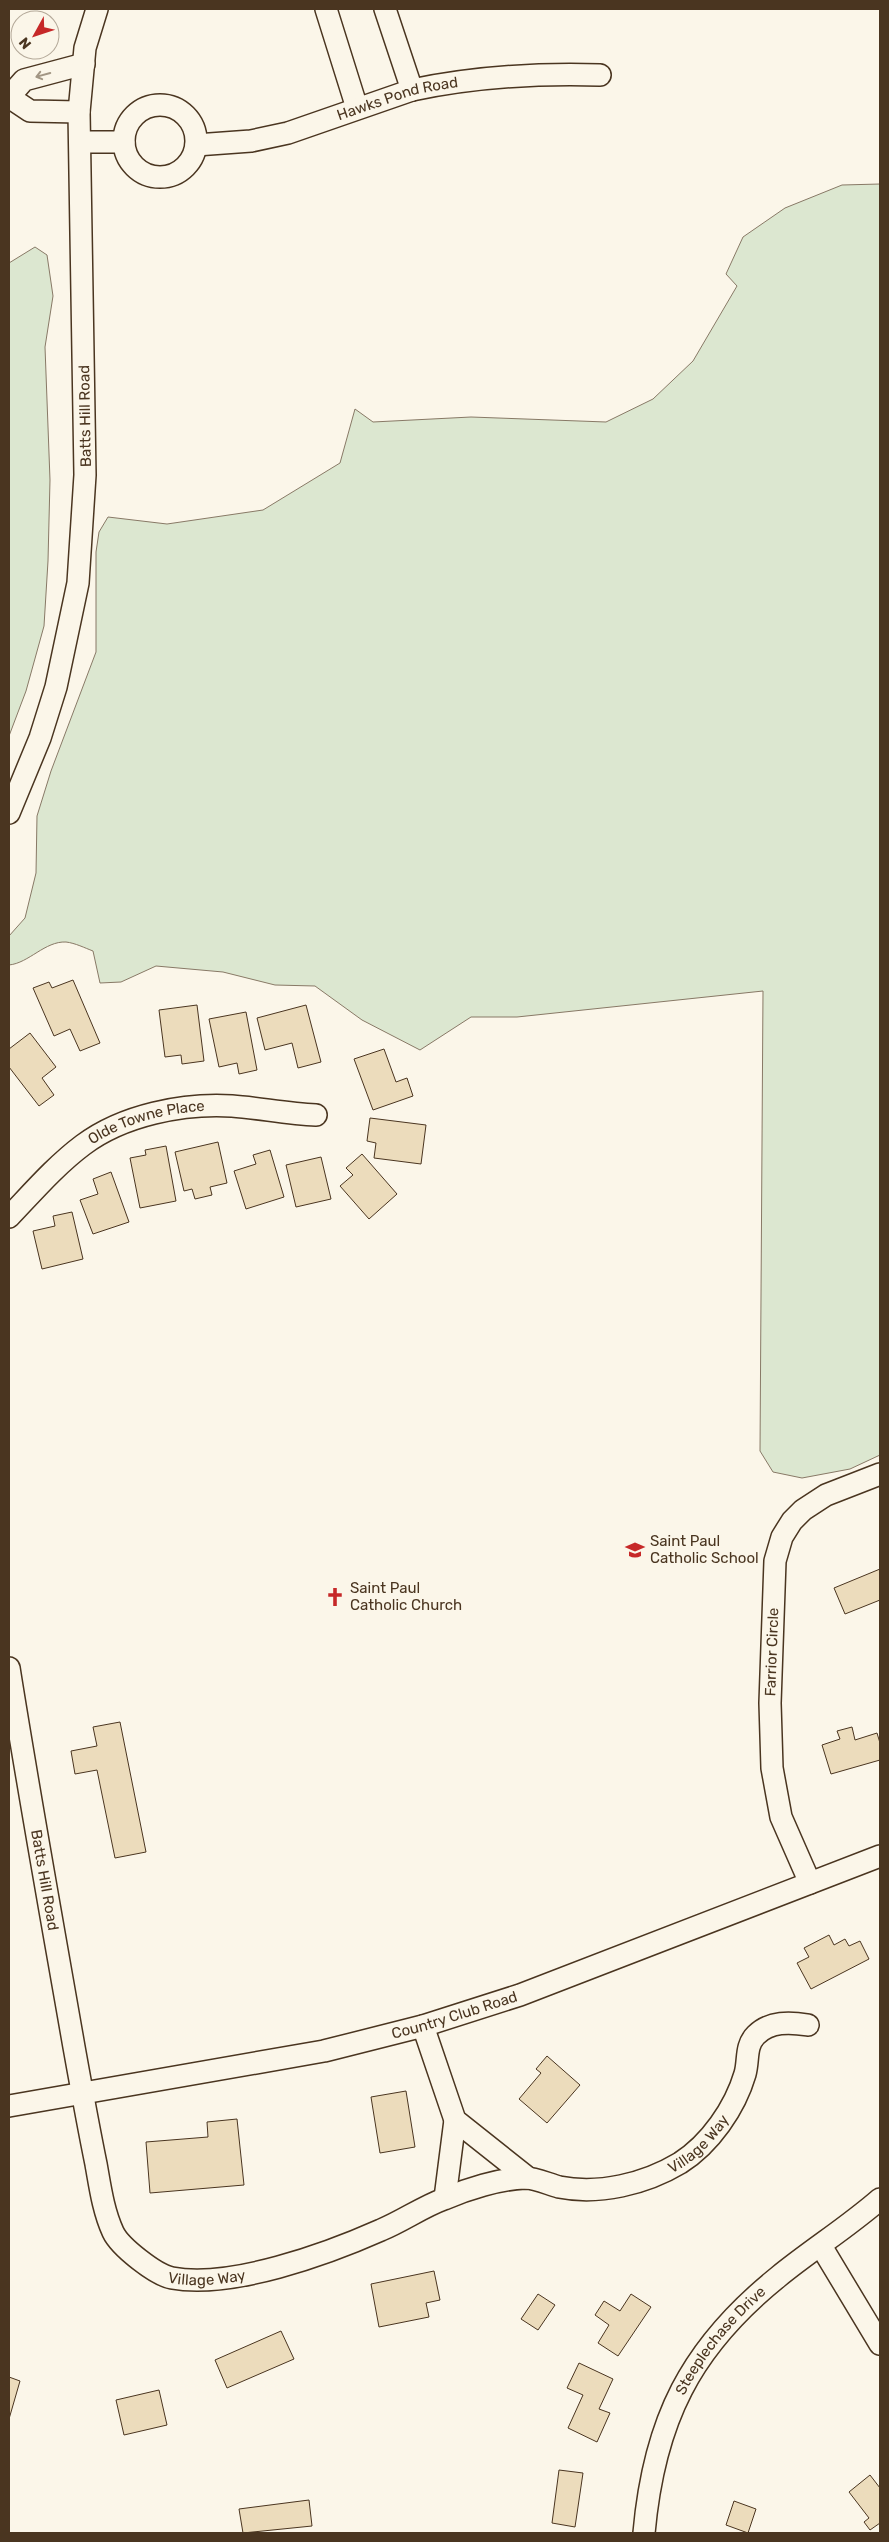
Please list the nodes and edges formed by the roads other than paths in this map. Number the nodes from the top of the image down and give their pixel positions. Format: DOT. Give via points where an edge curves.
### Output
graph roads {
  1 [pos="97,9"];
  2 [pos="326,9"];
  3 [pos="385,9"];
  4 [pos="84,64"];
  5 [pos="600,75"];
  6 [pos="412,90"];
  7 [pos="9,97"];
  8 [pos="357,108"];
  9 [pos="79,112"];
  10 [pos="80,142"];
  11 [pos="124,142"];
  12 [pos="196,145"];
  13 [pos="9,814"];
  14 [pos="316,1115"];
  15 [pos="9,1217"];
  16 [pos="880,1474"];
  17 [pos="9,1668"];
  18 [pos="17,1774"];
  19 [pos="880,1856"];
  20 [pos="810,1883"];
  21 [pos="808,2025"];
  22 [pos="423,2026"];
  23 [pos="82,2092"];
  24 [pos="9,2106"];
  25 [pos="455,2120"];
  26 [pos="528,2178"];
  27 [pos="445,2198"];
  28 [pos="880,2199"];
  29 [pos="821,2246"];
  30 [pos="880,2344"];
  31 [pos="644,2533"];
  1 -- 4 [label="street, Batts Hill Road" via="85,48"];
  2 -- 8 [label="street"];
  3 -- 6 [label="street"];
  4 -- 7 [label="street, one-way" via="24,80"];
  4 -- 9 [label="street, Batts Hill Road"];
  5 -- 6 [label="street, Hawks Pond Road" via="519,75"];
  6 -- 8 [label="street, Hawks Pond Road"];
  7 -- 9 [label="street" via="30,111"];
  8 -- 12 [label="street, Hawks Pond Road" via="288,133 251,141"];
  9 -- 10 [label="street, Batts Hill Road"];
  10 -- 11 [label="street"];
  10 -- 13 [label="street, Batts Hill Road" via="85,475 78,583 56,687 40,738"];
  11 -- 12 [label="street" via="126,154 133,164 153,177 177,174 193,156"];
  11 -- 12 [label="street" via="130,120 149,106 161,105 178,110 191,122 196,133"];
  14 -- 15 [label="street, Olde Towne Place" via="208,1106 144,1116 114,1127 82,1146"];
  16 -- 20 [label="street, Farrior Circle" via="826,1495 804,1510 782,1537 775,1561 770,1703 772,1768 781,1817"];
  17 -- 18 [label="street, Batts Hill Road"];
  18 -- 23 [label="street, Batts Hill Road"];
  19 -- 20 [label="street, Country Club Road"];
  20 -- 22 [label="street, Country Club Road" via="520,1995"];
  21 -- 26 [label="street, Village Way" via="791,2022 772,2025 758,2033 749,2044 746,2072 736,2099 699,2148 678,2164 626,2185 595,2189 561,2187"];
  22 -- 23 [label="street, Country Club Road" via="324,2051"];
  22 -- 25 [label="street"];
  23 -- 24 [label="street, Country Club Road"];
  23 -- 27 [label="street, Village Way" via="106,2214 114,2236 131,2253 169,2278 204,2280 260,2272 382,2230"];
  25 -- 26 [label="street, Village Way"];
  25 -- 27 [label="street"];
  26 -- 27 [label="street, Village Way" via="500,2182"];
  28 -- 29 [label="street, Steeplechase Drive"];
  29 -- 30 [label="street"];
  29 -- 31 [label="street, Steeplechase Drive" via="754,2298 709,2344 662,2432 653,2466"];
}
